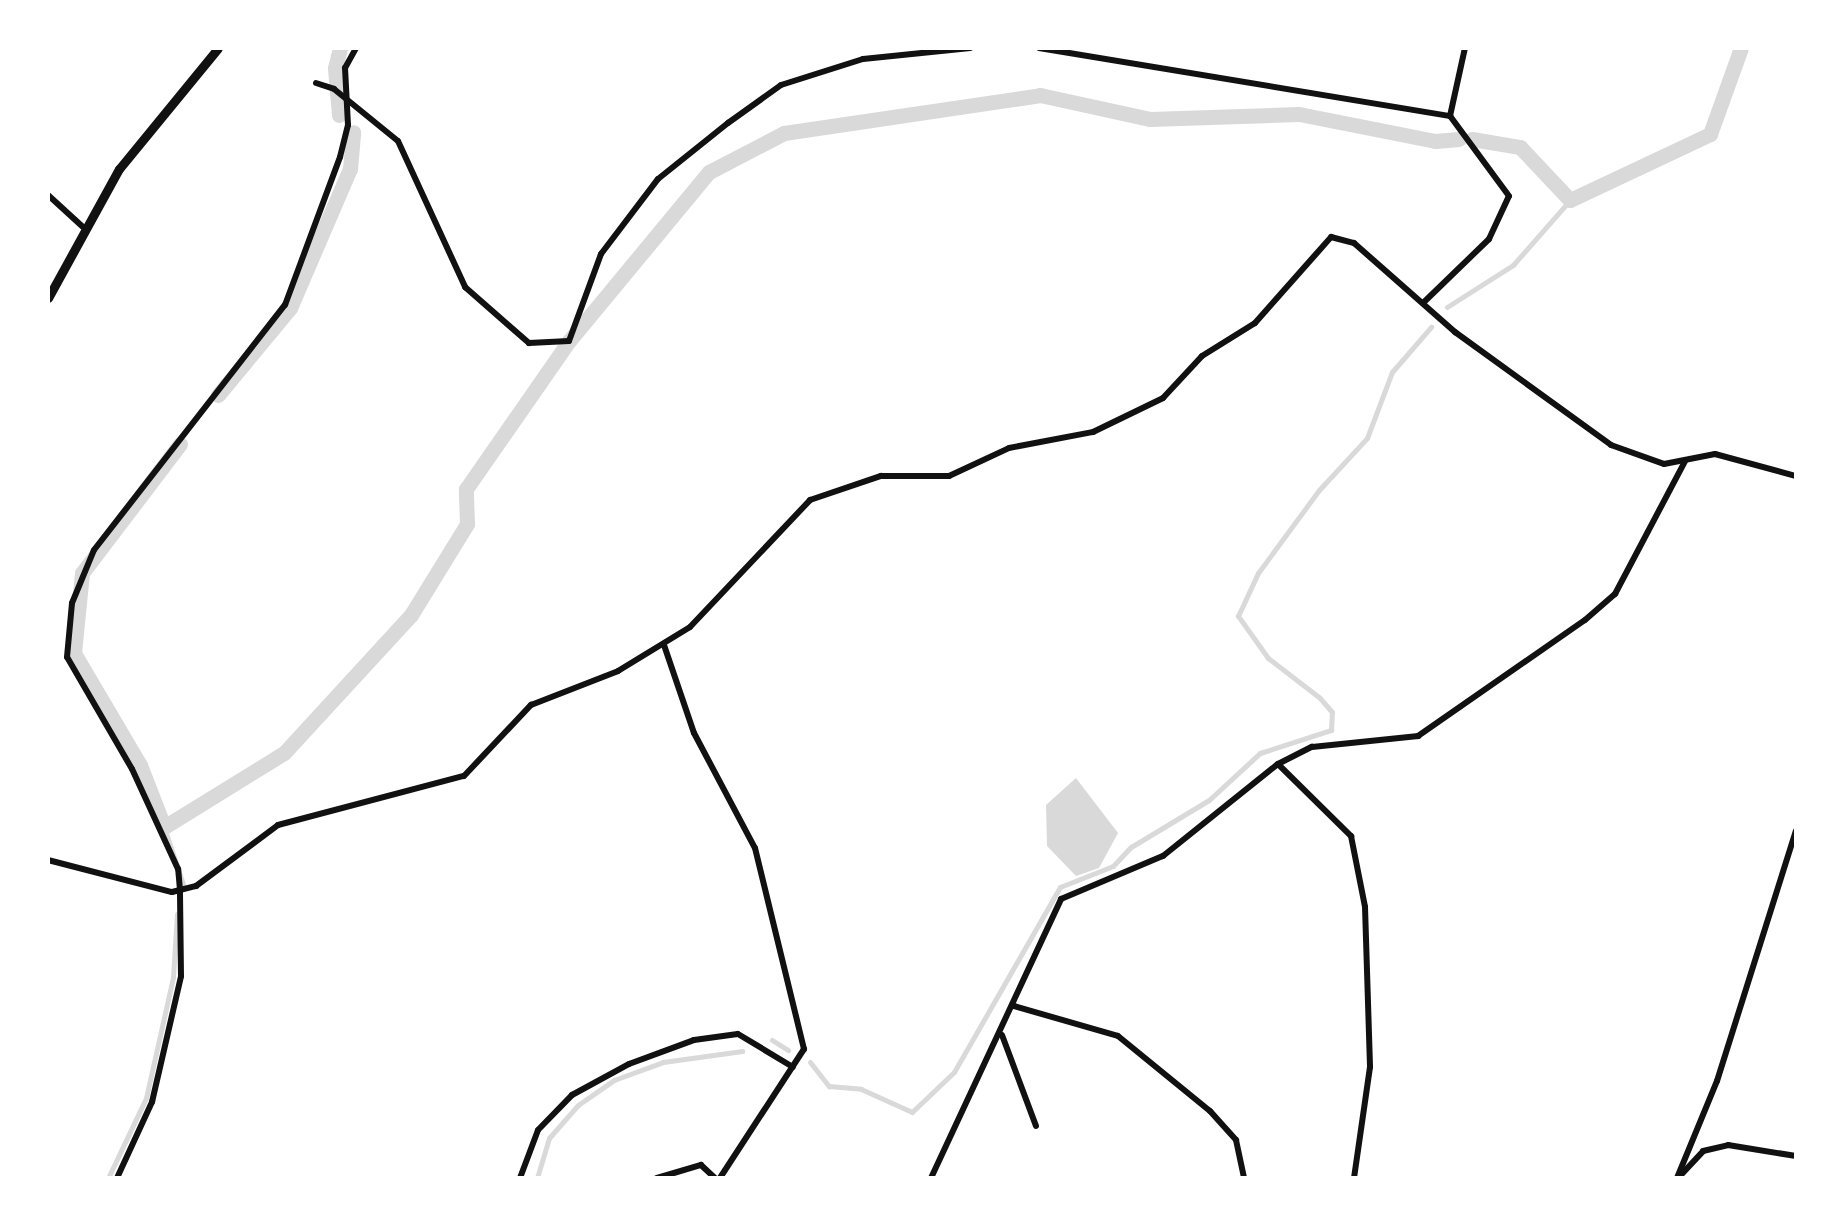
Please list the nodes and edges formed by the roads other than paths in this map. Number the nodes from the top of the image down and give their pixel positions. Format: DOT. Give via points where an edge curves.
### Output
graph roads {
  1 [pos="218,48"];
  2 [pos="356,48"];
  3 [pos="970,48"];
  4 [pos="1039,48"];
  5 [pos="1465,48"];
  6 [pos="316,83"];
  7 [pos="347,100"];
  8 [pos="1450,116"];
  9 [pos="48,196"];
  10 [pos="83,227"];
  11 [pos="48,298"];
  12 [pos="1423,303"];
  13 [pos="1686,460"];
  14 [pos="1796,476"];
  15 [pos="664,645"];
  16 [pos="1278,764"];
  17 [pos="1796,831"];
  18 [pos="48,860"];
  19 [pos="180,890"];
  20 [pos="1014,1006"];
  21 [pos="1002,1034"];
  22 [pos="792,1067"];
  23 [pos="1036,1126"];
  24 [pos="1796,1156"];
  25 [pos="116,1178"];
  26 [pos="520,1178"];
  27 [pos="658,1178"];
  28 [pos="717,1178"];
  29 [pos="931,1178"];
  30 [pos="1244,1178"];
  31 [pos="1354,1178"];
  32 [pos="1677,1178"];
  1 -- 10 [label="street" via="152,122"];
  2 -- 7 [label="street" via="346,68"];
  3 -- 7 [label="street" via="863,59 781,84 728,122 658,179 601,254 569,341 529,342 465,287 398,142"];
  4 -- 8 [label="street"];
  5 -- 8 [label="street"];
  6 -- 7 [label="street"];
  7 -- 19 [label="street" via="340,157 285,306 94,550 72,603 67,657 132,769 178,869"];
  8 -- 12 [label="street" via="1509,196 1489,239"];
  9 -- 10 [label="street"];
  10 -- 11 [label="street"];
  12 -- 13 [label="street" via="1611,444 1646,460"];
  12 -- 15 [label="street" via="1354,243 1332,237 1255,323 1202,356 1163,398 1079,436 1009,448 949,476 881,476 810,500 713,608"];
  13 -- 14 [label="street" via="1736,457"];
  13 -- 16 [label="street" via="1616,594 1585,620 1418,736 1312,747"];
  15 -- 19 [label="street" via="531,706 464,776 278,825 196,886"];
  15 -- 22 [label="street" via="694,733 756,848 770,891 804,1049"];
  16 -- 20 [label="street" via="1163,856 1061,899"];
  16 -- 31 [label="street" via="1351,836 1365,907 1370,1067"];
  17 -- 32 [label="street" via="1717,1081"];
  18 -- 19 [label="street"];
  19 -- 25 [label="street" via="181,976 152,1102"];
  20 -- 21 [label="street"];
  20 -- 30 [label="street" via="1118,1036 1210,1110 1236,1140"];
  21 -- 23 [label="street"];
  21 -- 29 [label="street"];
  22 -- 26 [label="street" via="738,1034 694,1040 628,1064 572,1095 538,1130"];
  22 -- 28 [label="street"];
  24 -- 32 [label="street" via="1728,1145 1703,1150"];
  27 -- 28 [label="street" via="701,1165"];
}
